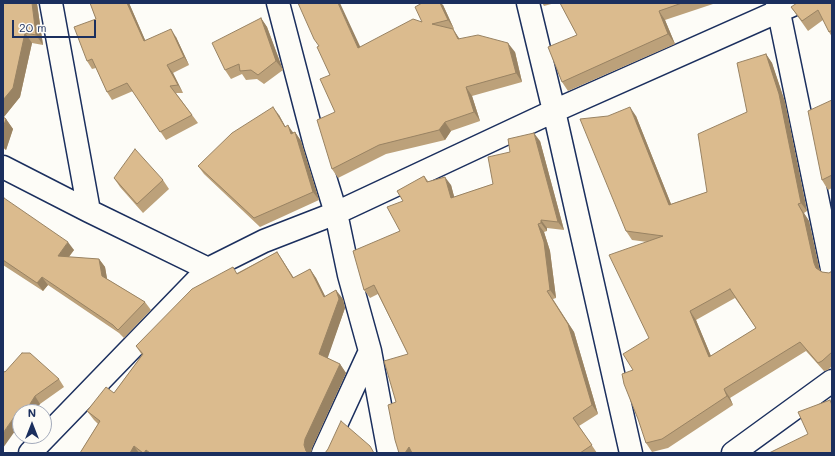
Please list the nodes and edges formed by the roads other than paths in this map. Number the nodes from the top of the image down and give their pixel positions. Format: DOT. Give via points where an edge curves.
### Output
graph roads {
  1 [pos="52,3"];
  2 [pos="278,3"];
  3 [pos="528,3"];
  4 [pos="784,6"];
  5 [pos="554,111"];
  6 [pos="3,167"];
  7 [pos="90,211"];
  8 [pos="336,213"];
  9 [pos="208,268"];
  10 [pos="832,269"];
  11 [pos="370,351"];
  12 [pos="832,381"];
  13 [pos="30,453"];
  14 [pos="323,453"];
  15 [pos="389,453"];
  16 [pos="631,453"];
  17 [pos="734,453"];
  1 -- 7 [label="street"];
  2 -- 8 [label="street" via="315,145"];
  3 -- 5 [label="street"];
  4 -- 5 [label="street"];
  4 -- 10 [label="street"];
  5 -- 8 [label="street"];
  5 -- 16 [label="street"];
  6 -- 7 [label="street"];
  7 -- 9 [label="street"];
  8 -- 9 [label="street" via="264,241"];
  8 -- 11 [label="street" via="349,275"];
  9 -- 13 [label="street"];
  11 -- 14 [label="street"];
  11 -- 15 [label="street"];
  12 -- 17 [label="street"];
}
